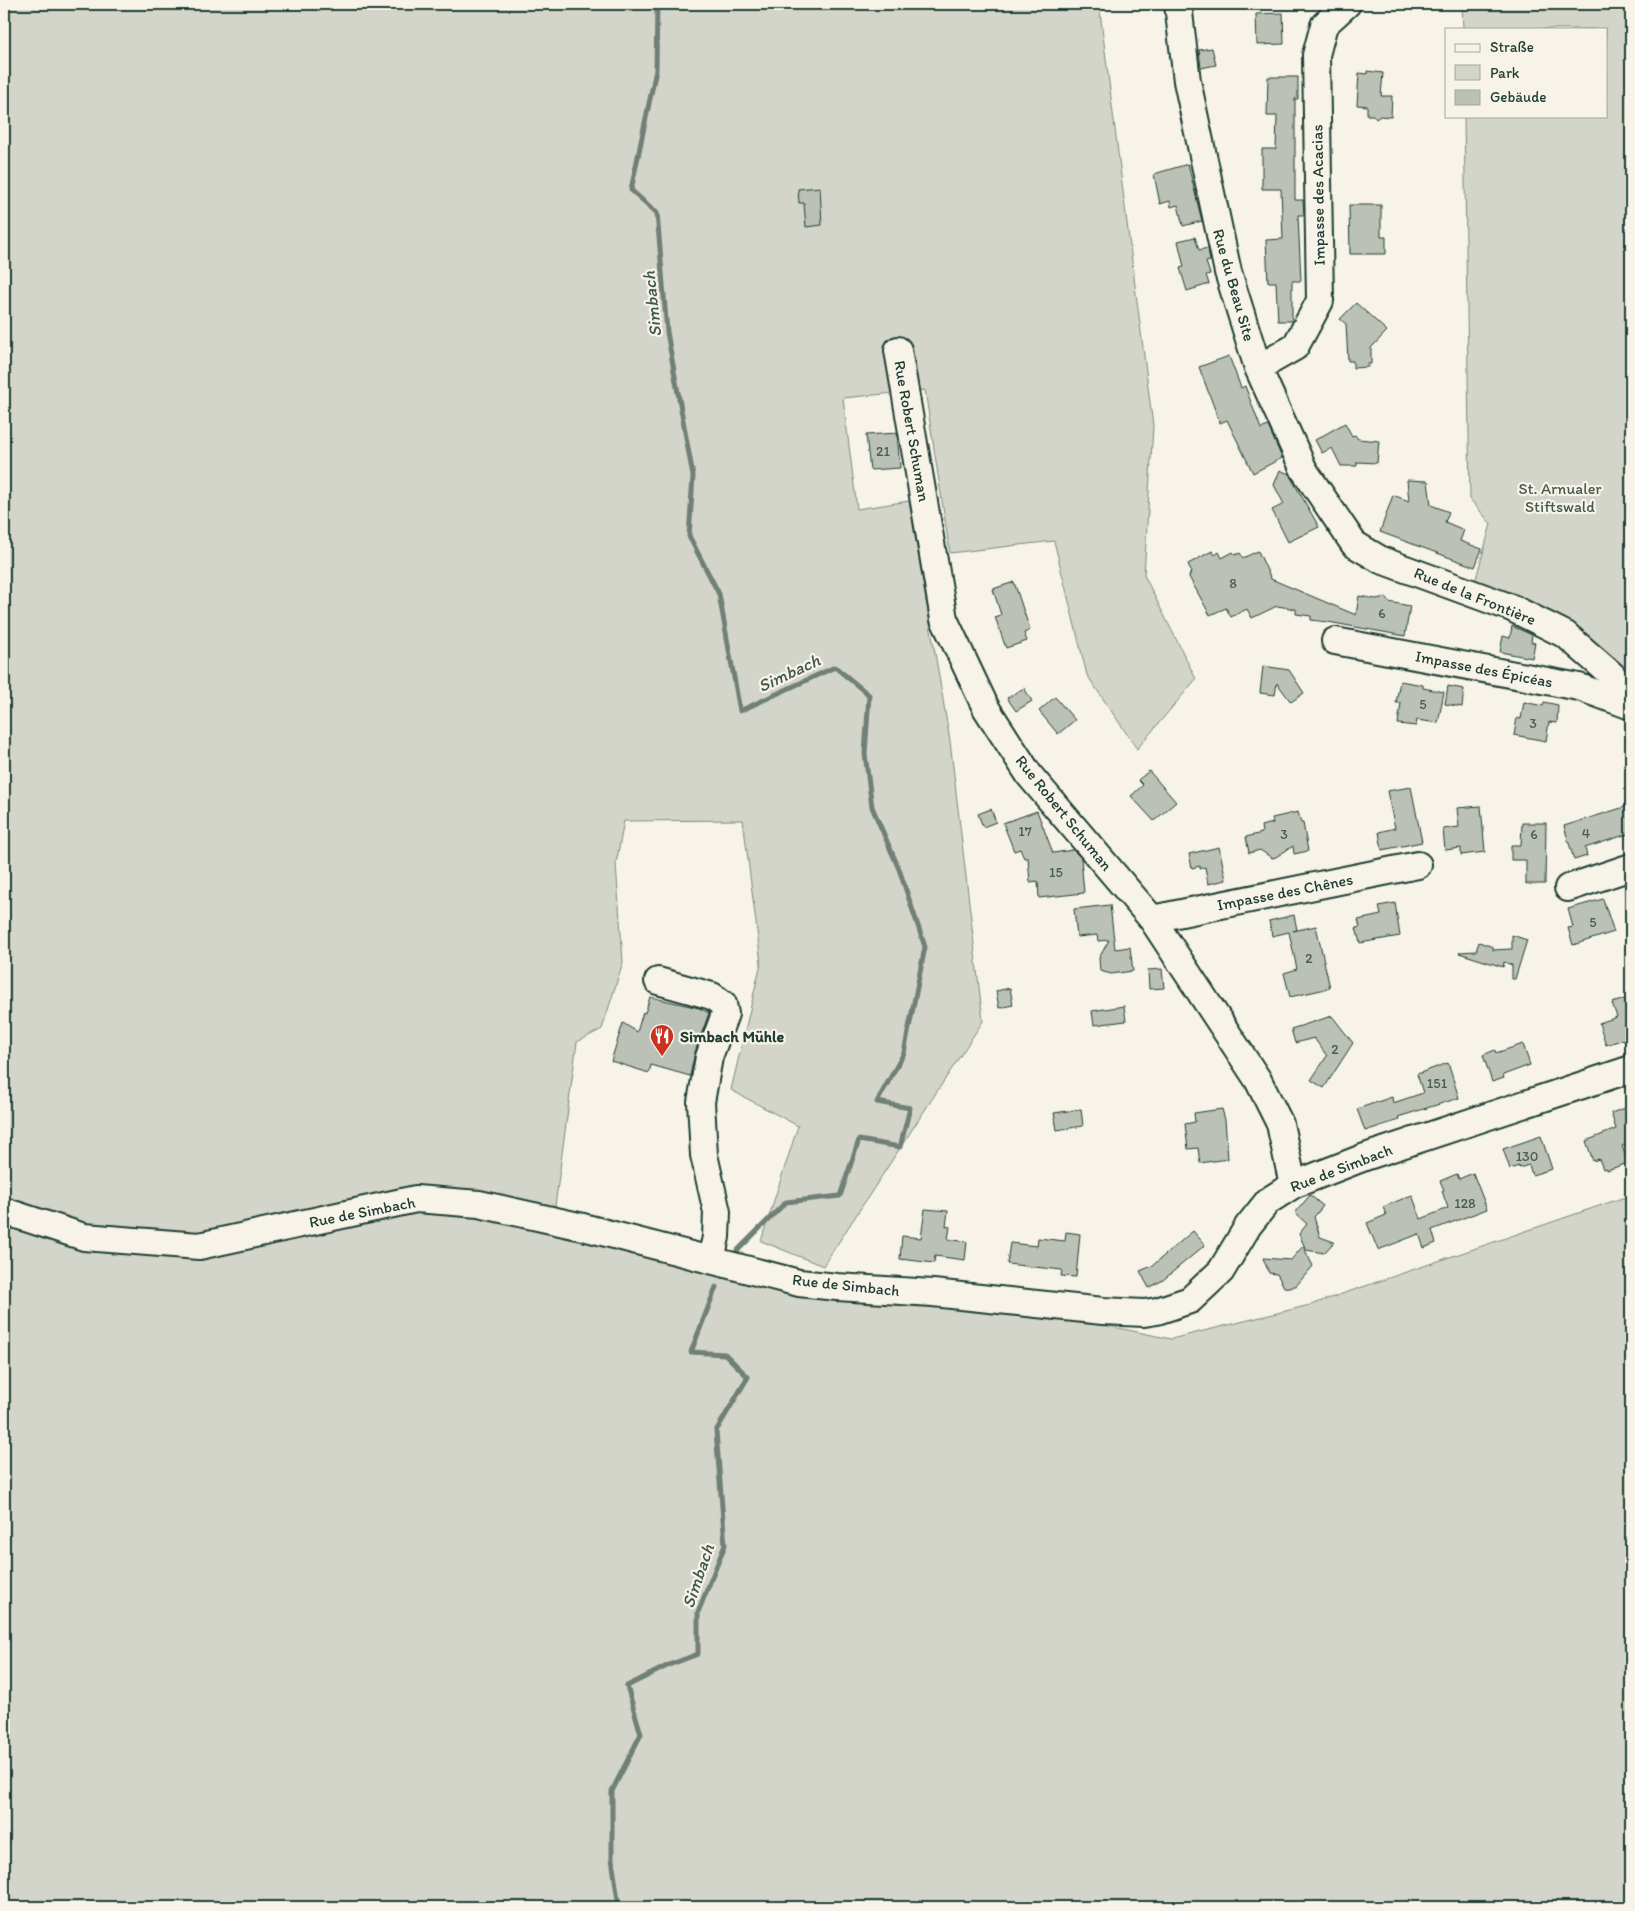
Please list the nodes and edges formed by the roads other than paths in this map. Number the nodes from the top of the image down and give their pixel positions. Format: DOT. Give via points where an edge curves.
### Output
graph roads {
  1 [pos="1178,4"];
  2 [pos="1347,4"];
  3 [pos="898,350"];
  4 [pos="1258,368"];
  5 [pos="1354,544"];
  6 [pos="1335,642"];
  7 [pos="1631,701"];
  8 [pos="1631,706"];
  9 [pos="1418,865"];
  10 [pos="1631,867"];
  11 [pos="1568,888"];
  12 [pos="1152,919"];
  13 [pos="658,981"];
  14 [pos="1631,1069"];
  15 [pos="1293,1186"];
  16 [pos="4,1211"];
  17 [pos="711,1260"];
  1 -- 4 [label="street, Rue du Beau Site" via="1186,81 1210,197 1228,272"];
  2 -- 4 [label="street, Impasse des Acacias" via="1324,25 1316,55 1320,301 1295,347"];
  3 -- 12 [label="street, Rue Robert Schuman" via="944,619 986,708 1030,776"];
  4 -- 5 [label="street, Rue du Beau Site" via="1304,470"];
  5 -- 7 [label="street, Rue de la Frontière" via="1381,560 1512,608 1566,636 1612,675"];
  6 -- 8 [label="street, Impasse des Épicéas" via="1579,687"];
  9 -- 12 [label="street, Impasse des Chênes"];
  10 -- 11 [label="street"];
  12 -- 15 [label="street, Rue Robert Schuman" via="1258,1080 1280,1124"];
  13 -- 17 [label="street" via="712,996 723,1004 725,1014 709,1057 701,1102 704,1155 717,1212"];
  14 -- 15 [label="street, Rue de Simbach" via="1364,1157"];
  15 -- 17 [label="street, Rue de Simbach" via="1268,1201 1248,1226 1221,1271 1190,1300 1144,1313 932,1293 837,1288 799,1283"];
  16 -- 17 [label="street, Rue de Simbach" via="84,1237 199,1246 416,1199 479,1204"];
}
